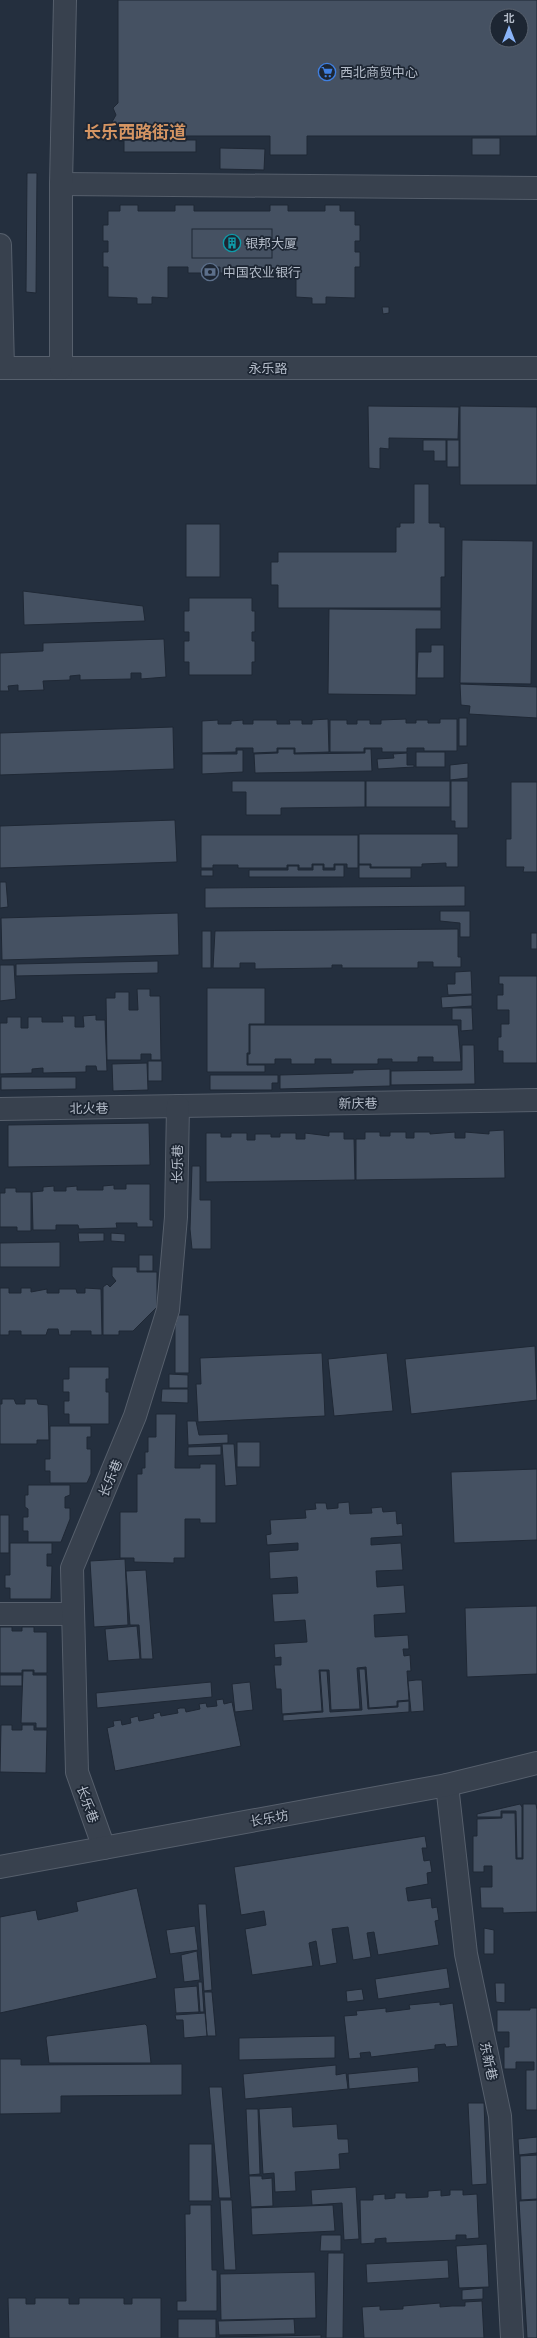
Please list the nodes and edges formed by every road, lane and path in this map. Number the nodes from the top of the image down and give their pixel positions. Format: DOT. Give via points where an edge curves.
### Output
graph roads {
  1 [pos="64,0"];
  2 [pos="61,184"];
  3 [pos="537,188"];
  4 [pos="0,245"];
  5 [pos="2,368"];
  6 [pos="61,368"];
  7 [pos="537,368"];
  8 [pos="537,1100"];
  9 [pos="178,1106"];
  10 [pos="0,1109"];
  11 [pos="0,1614"];
  12 [pos="73,1614"];
  13 [pos="537,1763"];
  14 [pos="447,1785"];
  15 [pos="104,1848"];
  16 [pos="0,1867"];
  17 [pos="512,2338"];
  1 -- 2 [label="street"];
  2 -- 3 [label="street"];
  2 -- 6 [label="street"];
  4 -- 5 [label="street"];
  5 -- 6 [label="street, 永乐路"];
  6 -- 7 [label="street, 永乐路"];
  8 -- 9 [label="street, 新庆巷"];
  9 -- 10 [label="street, 北火巷"];
  9 -- 12 [label="street, 长乐巷" via="176,1217 168,1310 135,1416 72,1568"];
  11 -- 12 [label="street"];
  12 -- 15 [label="street, 长乐巷" via="77,1772"];
  13 -- 14 [label="street, 长乐坊"];
  14 -- 15 [label="street, 长乐坊"];
  14 -- 17 [label="street, 东新巷" via="466,1954 500,2116"];
  15 -- 16 [label="street, 长乐坊"];
}
